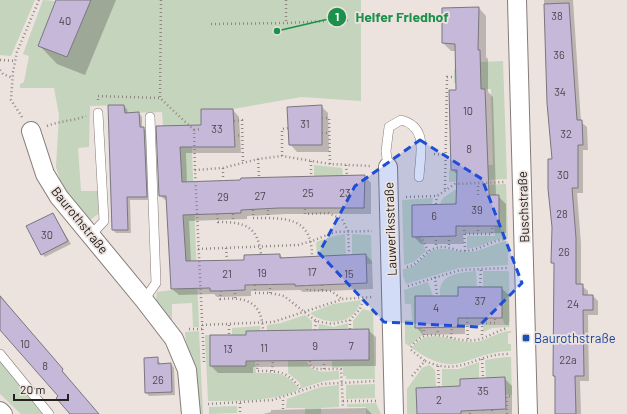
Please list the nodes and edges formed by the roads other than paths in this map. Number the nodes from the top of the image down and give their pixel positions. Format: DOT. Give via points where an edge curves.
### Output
graph roads {
  1 [pos="517,0"];
  2 [pos="98,113"];
  3 [pos="150,117"];
  4 [pos="31,131"];
  5 [pos="388,167"];
  6 [pos="419,177"];
  7 [pos="91,235"];
  8 [pos="144,300"];
  9 [pos="0,354"];
  10 [pos="393,395"];
  11 [pos="0,411"];
  12 [pos="198,412"];
  13 [pos="3,414"];
  14 [pos="49,414"];
  15 [pos="528,414"];
  1 -- 15 [label="street, Buschstraße"];
  2 -- 7 [label="lane" via="104,221"];
  3 -- 8 [label="lane" via="156,283"];
  4 -- 7 [label="street, Baurothstraße" via="45,174 59,197"];
  5 -- 6 [label="lane, Lauweriksstraße" via="386,151 389,127 401,120 410,122 417,128 420,136"];
  5 -- 10 [label="street, Lauweriksstraße"];
  7 -- 8 [label="street, Baurothstraße"];
  8 -- 12 [label="street, Baurothstraße" via="174,340 182,357"];
  9 -- 14 [label="lane"];
  11 -- 13 [label="street"];
}
